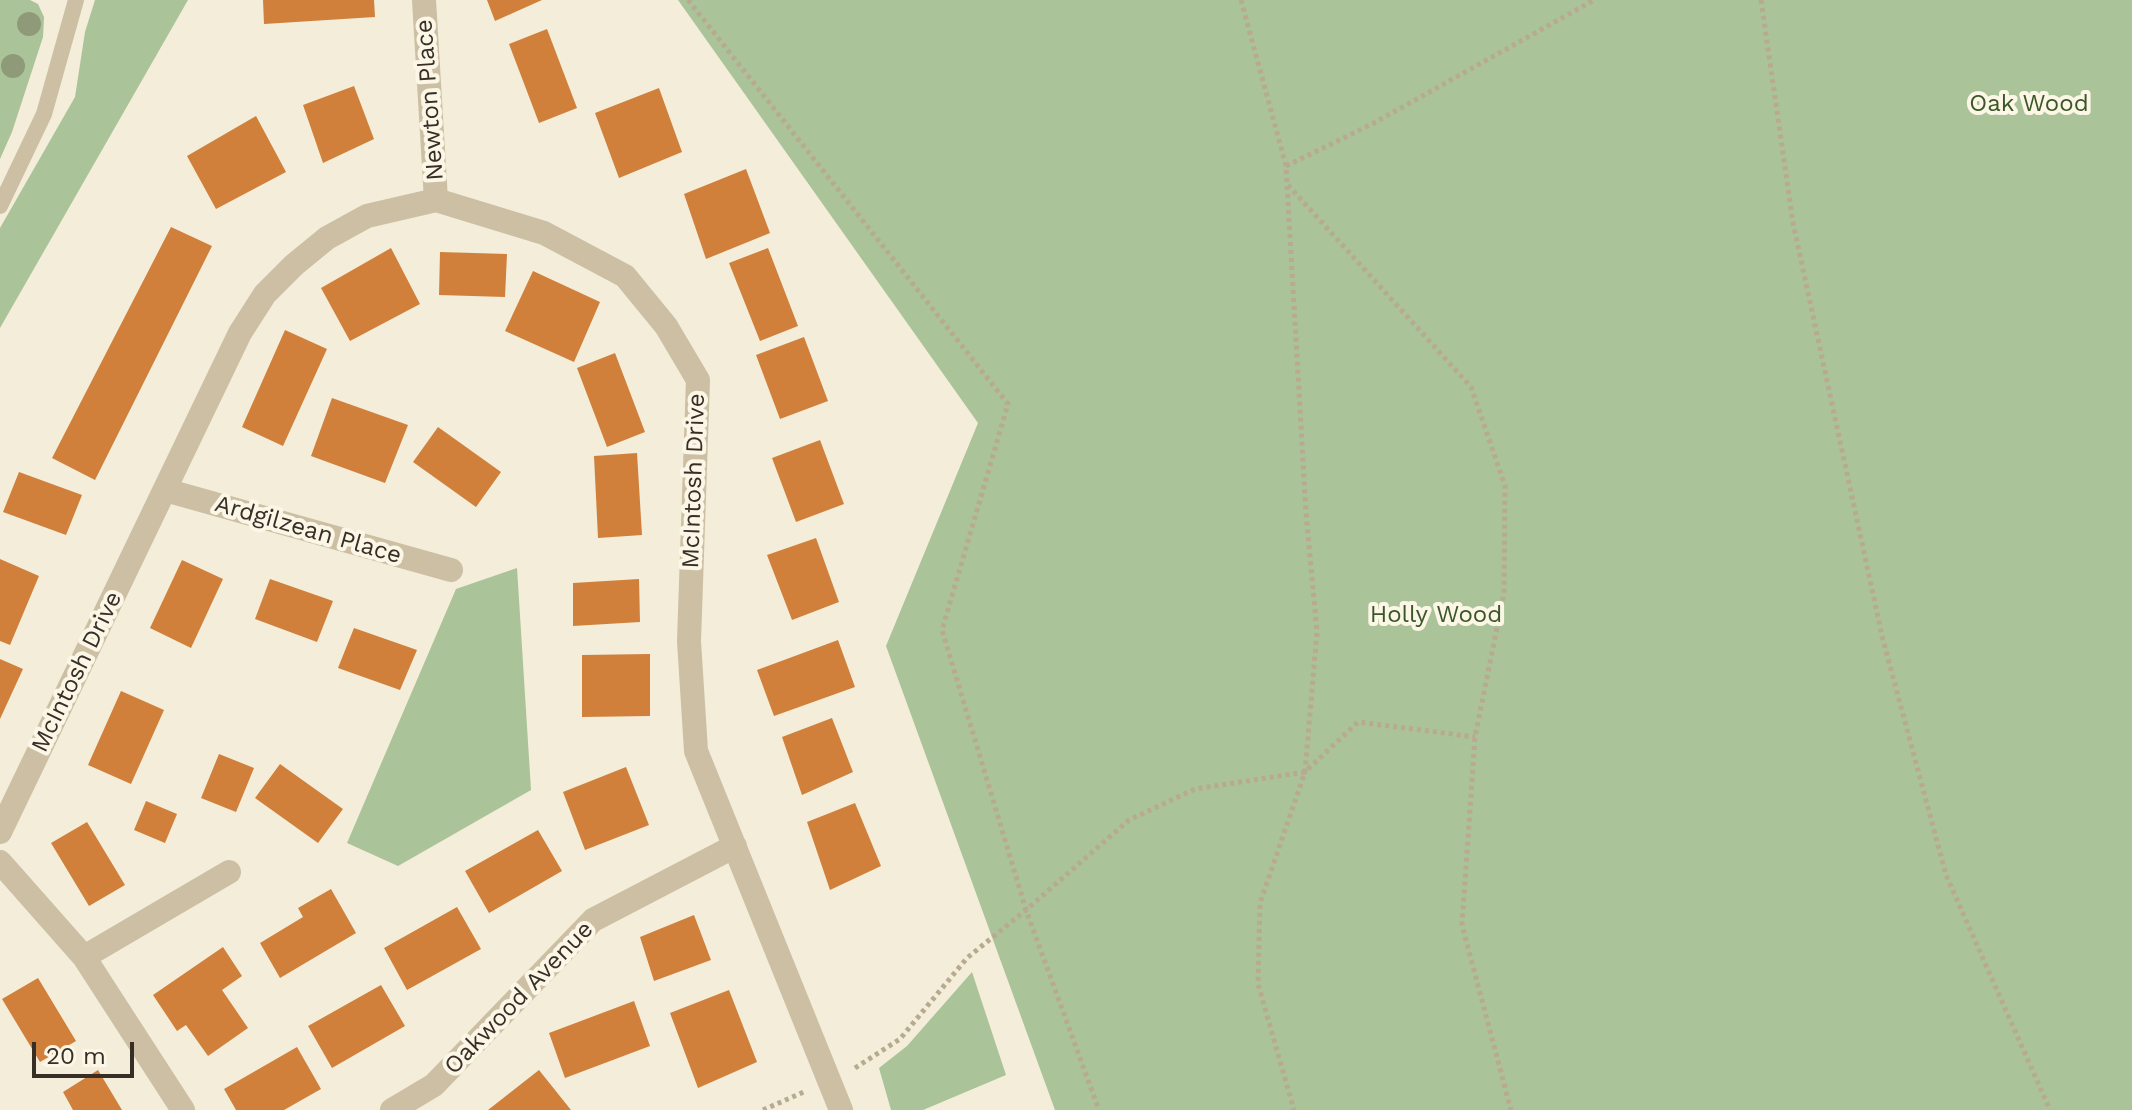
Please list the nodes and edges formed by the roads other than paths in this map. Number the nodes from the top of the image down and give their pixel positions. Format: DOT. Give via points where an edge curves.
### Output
graph roads {
  1 [pos="76,0"];
  2 [pos="424,0"];
  3 [pos="436,200"];
  4 [pos="0,206"];
  5 [pos="165,490"];
  6 [pos="451,570"];
  7 [pos="0,832"];
  8 [pos="735,846"];
  9 [pos="0,862"];
  10 [pos="229,872"];
  11 [pos="84,957"];
  12 [pos="183,1110"];
  13 [pos="392,1110"];
  14 [pos="841,1110"];
  1 -- 4 [label="lane" via="44,114"];
  2 -- 3 [label="street, Newton Place"];
  3 -- 5 [label="street, McIntosh Drive" via="367,216 327,238 265,294 240,333"];
  3 -- 8 [label="street, McIntosh Drive" via="544,233 625,276 666,326 698,380 689,641 696,751"];
  5 -- 6 [label="street, Ardgilzean Place"];
  5 -- 7 [label="street, McIntosh Drive"];
  8 -- 13 [label="street, Oakwood Avenue" via="593,920 434,1085"];
  8 -- 14 [label="street, McIntosh Drive"];
  9 -- 11 [label="street"];
  10 -- 11 [label="street"];
  11 -- 12 [label="street"];
}
